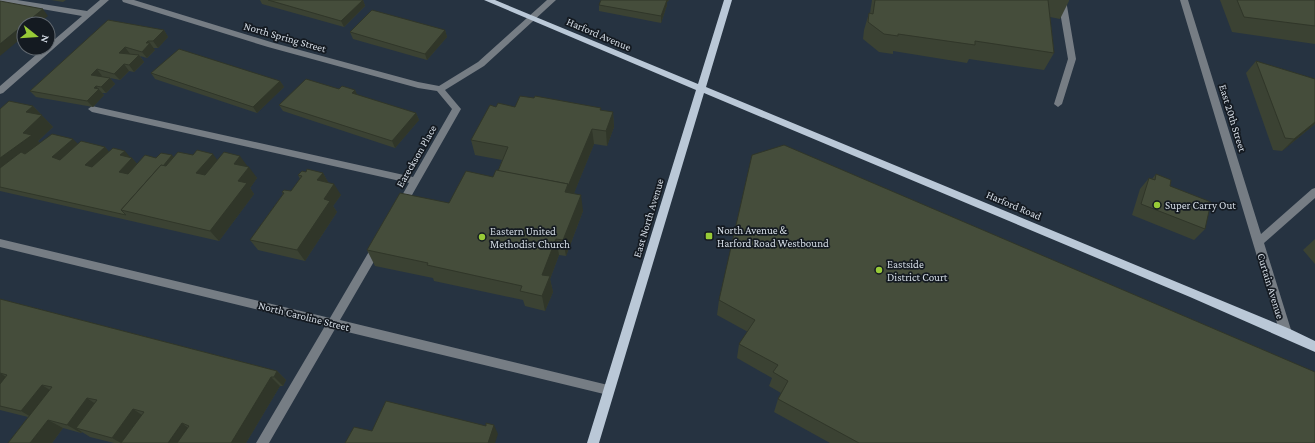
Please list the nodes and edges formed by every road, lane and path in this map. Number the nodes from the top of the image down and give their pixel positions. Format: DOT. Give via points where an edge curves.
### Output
graph roads {
  1 [pos="2,0"];
  2 [pos="105,0"];
  3 [pos="126,0"];
  4 [pos="488,0"];
  5 [pos="552,0"];
  6 [pos="728,0"];
  7 [pos="1062,0"];
  8 [pos="1184,0"];
  9 [pos="88,14"];
  10 [pos="533,18"];
  11 [pos="702,88"];
  12 [pos="1,89"];
  13 [pos="440,89"];
  14 [pos="1058,104"];
  15 [pos="92,109"];
  16 [pos="416,180"];
  17 [pos="1315,192"];
  18 [pos="396,214"];
  19 [pos="385,235"];
  20 [pos="1258,242"];
  21 [pos="0,243"];
  22 [pos="334,322"];
  23 [pos="1286,333"];
  24 [pos="1315,347"];
  25 [pos="608,390"];
  26 [pos="262,443"];
  27 [pos="593,443"];
  1 -- 9 [label="street"];
  2 -- 9 [label="street"];
  3 -- 13 [label="street, North Spring Street" via="271,45"];
  4 -- 10 [label="main road, Harford Avenue"];
  5 -- 10 [label="street"];
  6 -- 11 [label="main road, East North Avenue"];
  7 -- 14 [label="street" via="1072,59"];
  8 -- 20 [label="street, East 20th Street"];
  9 -- 12 [label="street"];
  10 -- 11 [label="main road, Harford Avenue"];
  10 -- 13 [label="street" via="481,64"];
  11 -- 23 [label="main road, Harford Road"];
  11 -- 25 [label="main road, East North Avenue"];
  13 -- 16 [label="street, Eareckson Place" via="457,109"];
  15 -- 16 [label="street"];
  16 -- 18 [label="street, Eareckson Place"];
  17 -- 20 [label="street, Curtain Avenue"];
  19 -- 22 [label="street"];
  20 -- 23 [label="street, Curtain Avenue"];
  21 -- 22 [label="street, North Caroline Street"];
  22 -- 25 [label="street, North Caroline Street"];
  22 -- 26 [label="street"];
  23 -- 24 [label="main road, Harford Road"];
  25 -- 27 [label="main road, East North Avenue"];
}
